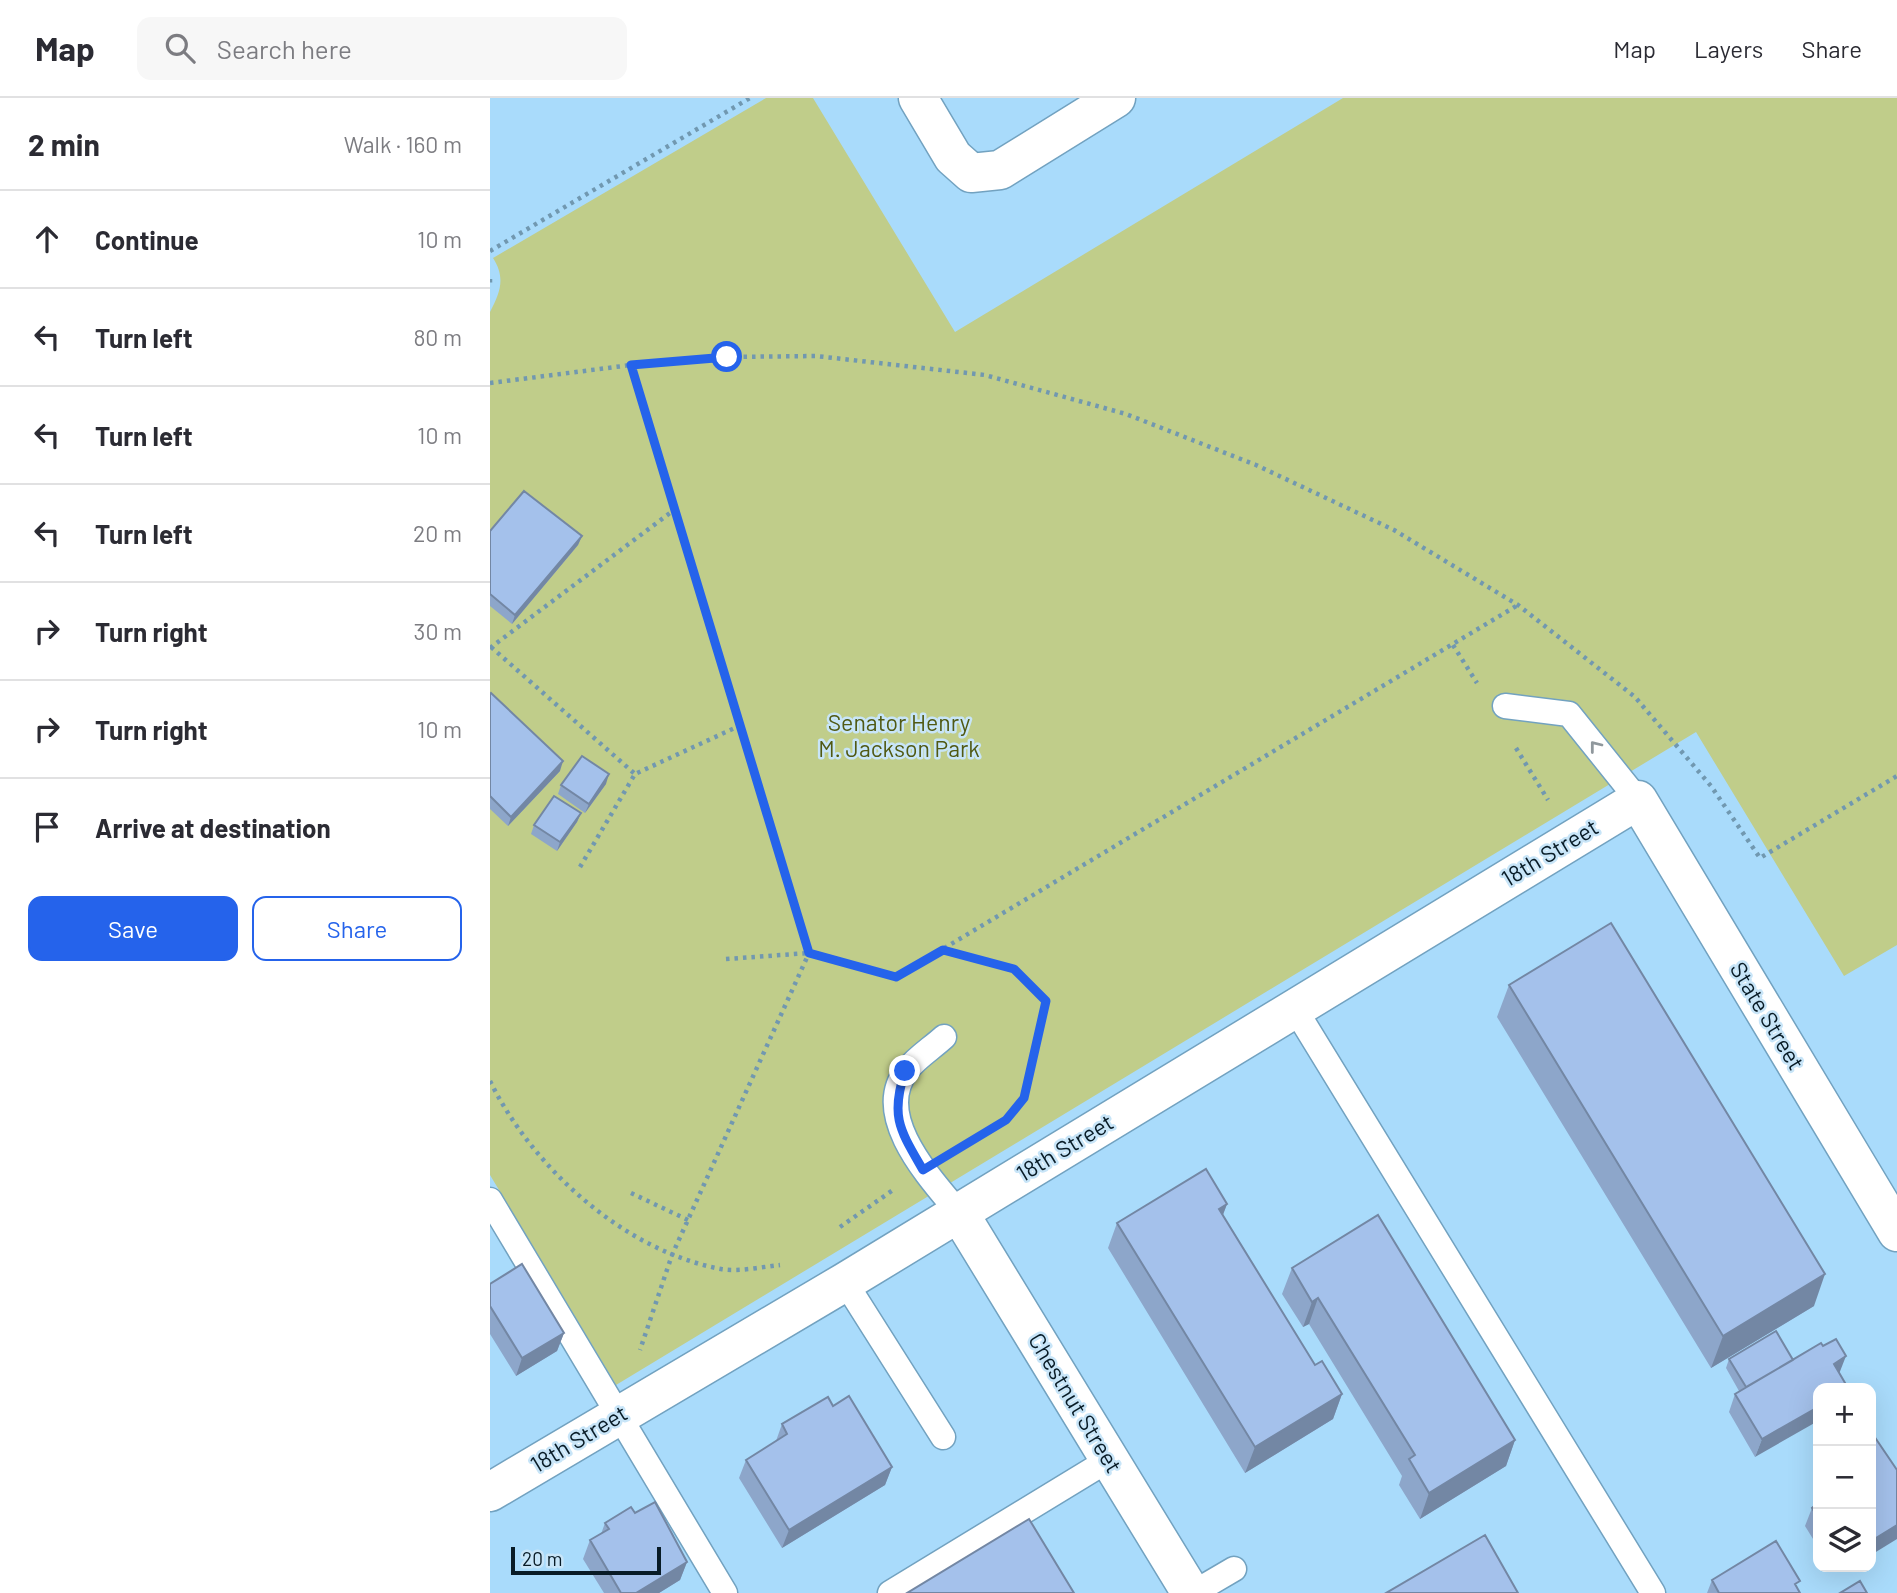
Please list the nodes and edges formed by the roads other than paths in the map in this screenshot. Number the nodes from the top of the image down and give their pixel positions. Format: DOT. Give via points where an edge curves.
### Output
graph roads {
  1 [pos="918,98"];
  2 [pos="1116,98"];
  3 [pos="1505,706"];
  4 [pos="1638,800"];
  5 [pos="1294,1009"];
  6 [pos="944,1037"];
  7 [pos="490,1200"];
  8 [pos="959,1213"];
  9 [pos="1897,1232"];
  10 [pos="845,1282"];
  11 [pos="618,1416"];
  12 [pos="943,1437"];
  13 [pos="1110,1459"];
  14 [pos="490,1492"];
  15 [pos="1234,1569"];
  16 [pos="725,1593"];
  17 [pos="890,1593"];
  18 [pos="1192,1593"];
  19 [pos="1653,1593"];
  1 -- 2 [label="street" via="953,157 971,173 1000,170"];
  4 -- 3 [label="lane, one-way" via="1570,714"];
  4 -- 5 [label="street, 18th Street"];
  4 -- 9 [label="street, State Street"];
  5 -- 8 [label="street, 18th Street"];
  5 -- 19 [label="lane"];
  6 -- 8 [label="lane" via="905,1071 896,1101 902,1134 923,1170"];
  7 -- 11 [label="lane"];
  8 -- 10 [label="street, 18th Street"];
  8 -- 13 [label="street, Chestnut Street"];
  10 -- 11 [label="street, 18th Street"];
  10 -- 12 [label="lane"];
  11 -- 14 [label="street, 18th Street"];
  11 -- 16 [label="lane"];
  13 -- 17 [label="lane"];
  13 -- 18 [label="street, Chestnut Street"];
  15 -- 18 [label="lane"];
}
